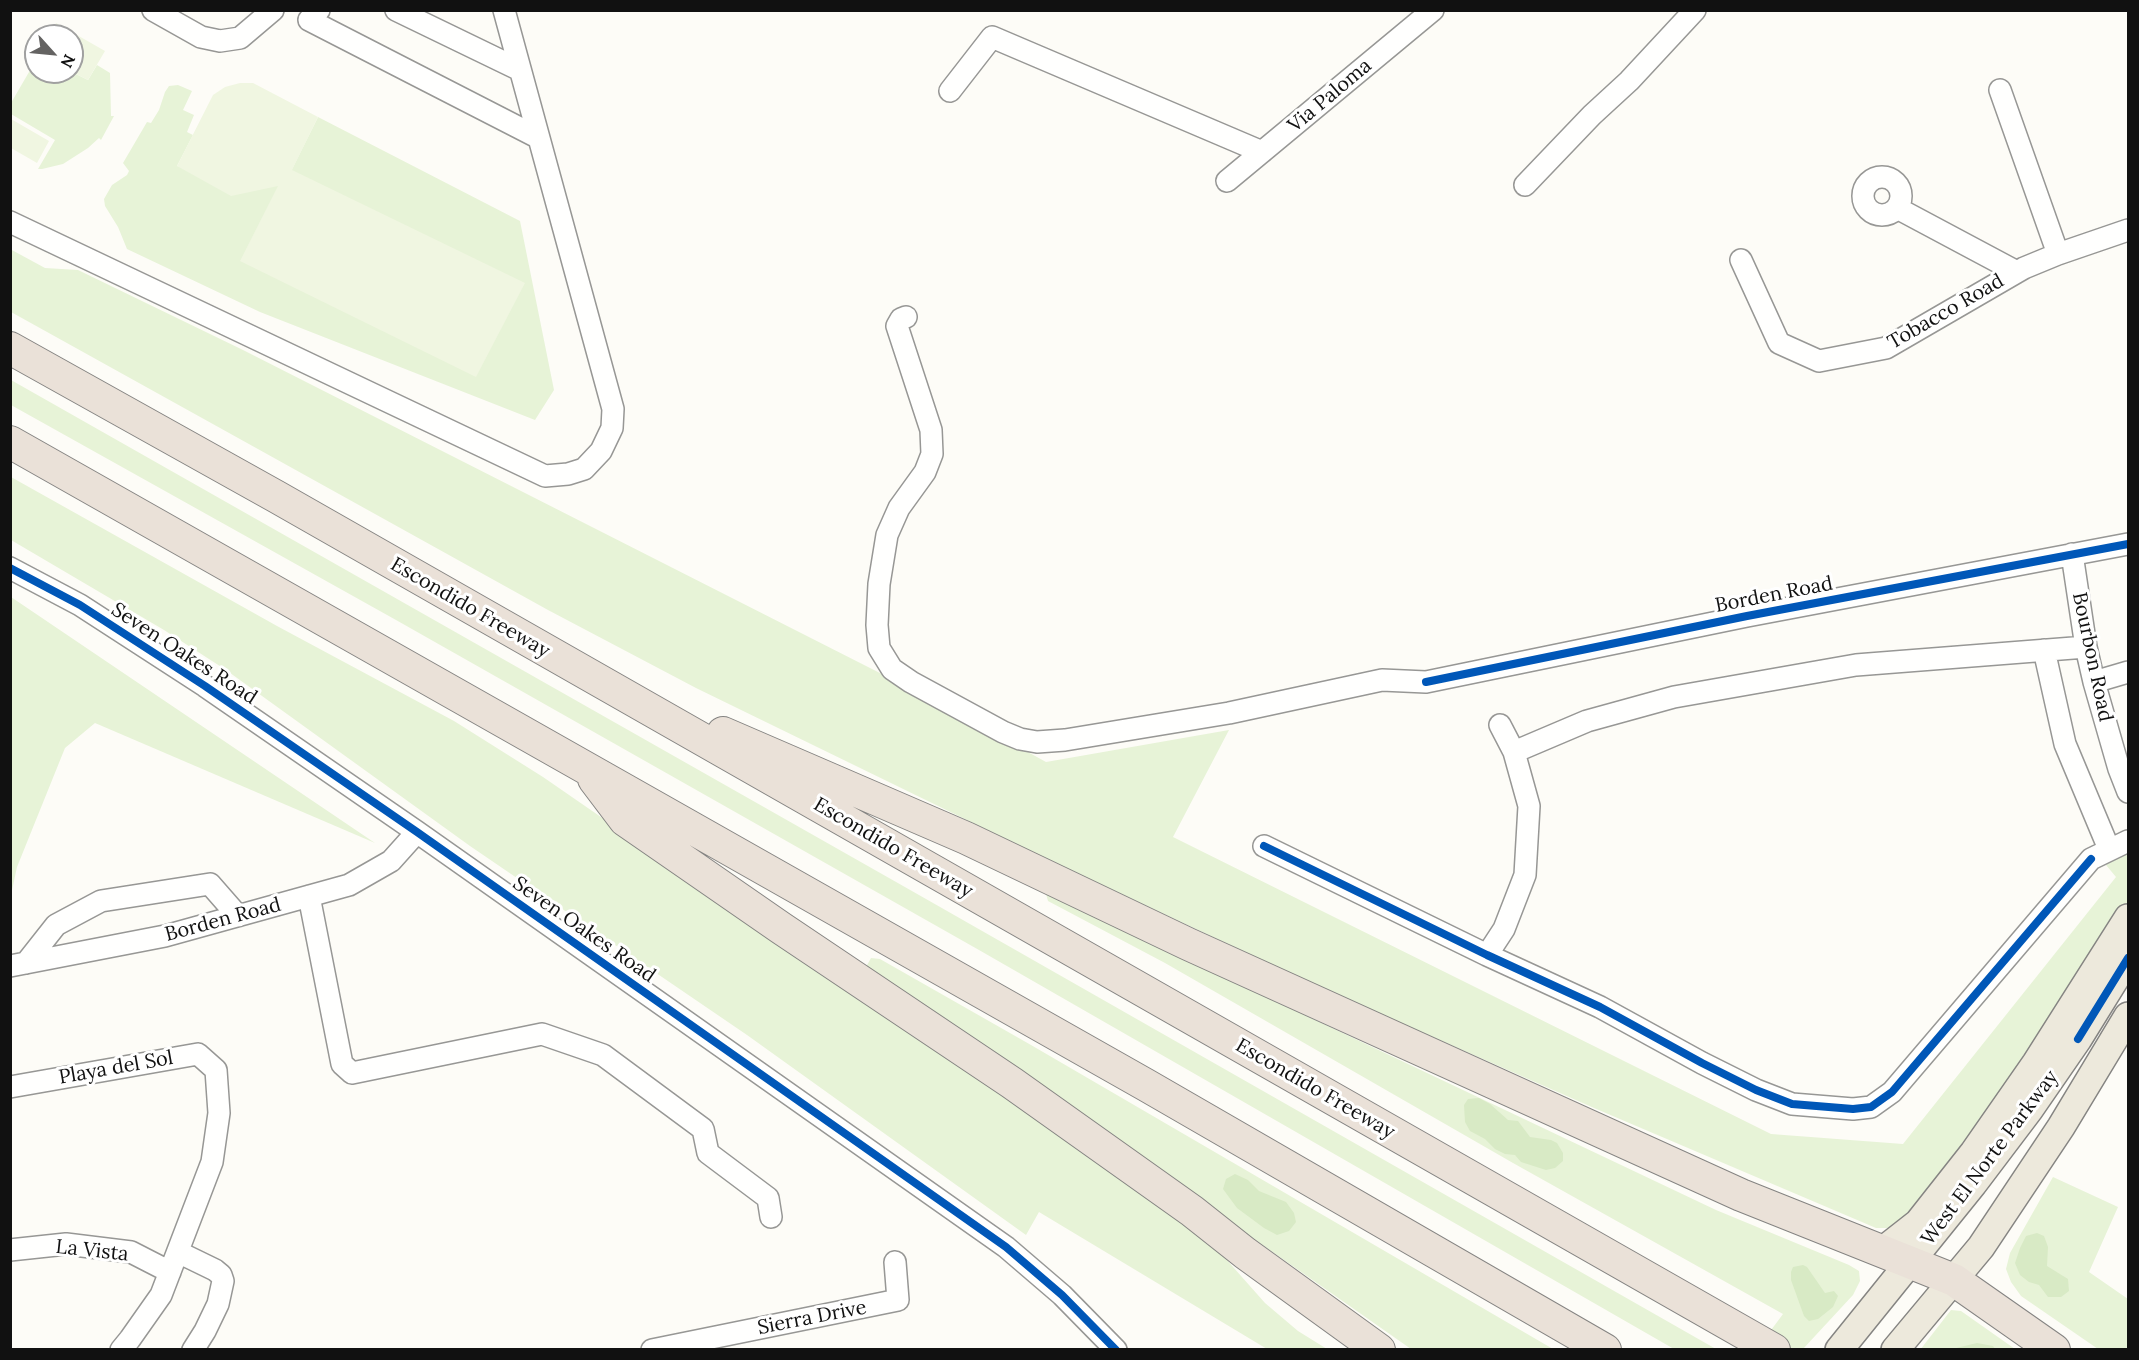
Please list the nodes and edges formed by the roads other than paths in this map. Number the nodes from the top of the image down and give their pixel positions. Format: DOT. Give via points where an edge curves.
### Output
graph roads {
  1 [pos="153,10"];
  2 [pos="273,10"];
  3 [pos="319,10"];
  4 [pos="396,10"];
  5 [pos="504,10"];
  6 [pos="1433,10"];
  7 [pos="1695,10"];
  8 [pos="520,70"];
  9 [pos="2000,90"];
  10 [pos="950,91"];
  11 [pos="539,138"];
  12 [pos="1262,152"];
  13 [pos="1227,181"];
  14 [pos="1525,185"];
  15 [pos="1897,208"];
  16 [pos="10,222"];
  17 [pos="2128,230"];
  18 [pos="2058,254"];
  19 [pos="1741,260"];
  20 [pos="2017,272"];
  21 [pos="906,317"];
  22 [pos="10,348"];
  23 [pos="10,442"];
  24 [pos="2128,544"];
  25 [pos="2072,554"];
  26 [pos="10,568"];
  27 [pos="2086,647"];
  28 [pos="2035,651"];
  29 [pos="2128,672"];
  30 [pos="597,680"];
  31 [pos="2094,682"];
  32 [pos="1500,725"];
  33 [pos="1514,752"];
  34 [pos="587,769"];
  35 [pos="2128,792"];
  36 [pos="417,832"];
  37 [pos="1264,846"];
  38 [pos="2109,850"];
  39 [pos="309,896"];
  40 [pos="238,916"];
  41 [pos="2128,918"];
  42 [pos="1487,955"];
  43 [pos="2128,958"];
  44 [pos="18,965"];
  45 [pos="2128,993"];
  46 [pos="2125,1024"];
  47 [pos="10,1087"];
  48 [pos="771,1217"];
  49 [pos="10,1250"];
  50 [pos="178,1252"];
  51 [pos="1895,1257"];
  52 [pos="895,1262"];
  53 [pos="170,1272"];
  54 [pos="1954,1280"];
  55 [pos="121,1350"];
  56 [pos="193,1350"];
  57 [pos="652,1350"];
  58 [pos="1116,1350"];
  59 [pos="1379,1350"];
  60 [pos="1605,1350"];
  61 [pos="1774,1350"];
  62 [pos="1839,1350"];
  63 [pos="1895,1350"];
  64 [pos="2054,1350"];
  1 -- 2 [label="street" via="201,37 219,41 240,38"];
  3 -- 11 [label="street" via="309,20"];
  4 -- 8 [label="street"];
  5 -- 8 [label="street"];
  6 -- 12 [label="street, Via Paloma"];
  7 -- 14 [label="street"];
  8 -- 11 [label="street"];
  9 -- 18 [label="street"];
  10 -- 12 [label="street" via="992,37"];
  11 -- 16 [label="street" via="613,409 612,428 601,451 584,469 568,474 545,476"];
  12 -- 13 [label="street, Via Paloma"];
  15 -- 20 [label="street"];
  17 -- 18 [label="street, Tobacco Road"];
  18 -- 20 [label="street, Tobacco Road"];
  19 -- 20 [label="street, Tobacco Road" via="1779,343 1819,362 1886,348"];
  21 -- 25 [label="street, Borden Road" via="897,326 931,430 932,454 887,534 879,584 879,648 892,669 911,682 1020,739 1037,742 1229,713 1382,680 1426,682"];
  22 -- 30 [label="highway, Escondido Freeway"];
  23 -- 34 [label="highway"];
  24 -- 25 [label="street, Borden Road"];
  25 -- 27 [label="street, Bourbon Road"];
  26 -- 36 [label="street, Seven Oakes Road" via="80,605 205,686"];
  27 -- 28 [label="street"];
  27 -- 31 [label="street, Bourbon Road"];
  28 -- 33 [label="street" via="1856,665 1674,697 1587,721"];
  28 -- 38 [label="street" via="2065,744"];
  29 -- 31 [label="street"];
  30 -- 51 [label="highway" via="966,838 1207,953 1730,1190"];
  30 -- 61 [label="highway, Escondido Freeway"];
  31 -- 35 [label="street, Bourbon Road"];
  32 -- 33 [label="street"];
  33 -- 42 [label="street" via="1528,806 1525,875 1504,929"];
  34 -- 59 [label="highway" via="625,820 1012,1083"];
  34 -- 60 [label="highway"];
  36 -- 39 [label="street, Borden Road" via="391,861 349,885"];
  36 -- 58 [label="street, Seven Oakes Road" via="1006,1247 1062,1295"];
  37 -- 42 [label="street"];
  38 -- 42 [label="street" via="1892,1092 1871,1107 1853,1110 1792,1104 1756,1090 1600,1006"];
  39 -- 40 [label="street, Borden Road"];
  39 -- 48 [label="street" via="342,1064 352,1073 542,1034 603,1055 703,1129 708,1153 768,1198"];
  40 -- 44 [label="street, Borden Road" via="165,936"];
  40 -- 44 [label="street" via="210,884 101,901 56,925"];
  41 -- 51 [label="main road" via="2036,1064"];
  43 -- 51 [label="main road, West El Norte Parkway" via="2029,1110"];
  45 -- 46 [label="main road, West El Norte Parkway"];
  46 -- 54 [label="main road, West El Norte Parkway" via="2021,1190"];
  47 -- 50 [label="street, Playa del Sol" via="198,1054 216,1070 219,1113 212,1162"];
  49 -- 53 [label="street, La Vista" via="66,1244 131,1252"];
  50 -- 53 [label="street"];
  50 -- 56 [label="street" via="215,1270 223,1281 218,1304"];
  51 -- 54 [label="highway"];
  51 -- 62 [label="main road, West El Norte Parkway"];
  52 -- 57 [label="street, Sierra Drive" via="897,1300"];
  53 -- 55 [label="street" via="161,1295"];
  54 -- 63 [label="main road, West El Norte Parkway"];
  54 -- 64 [label="highway"];
}
